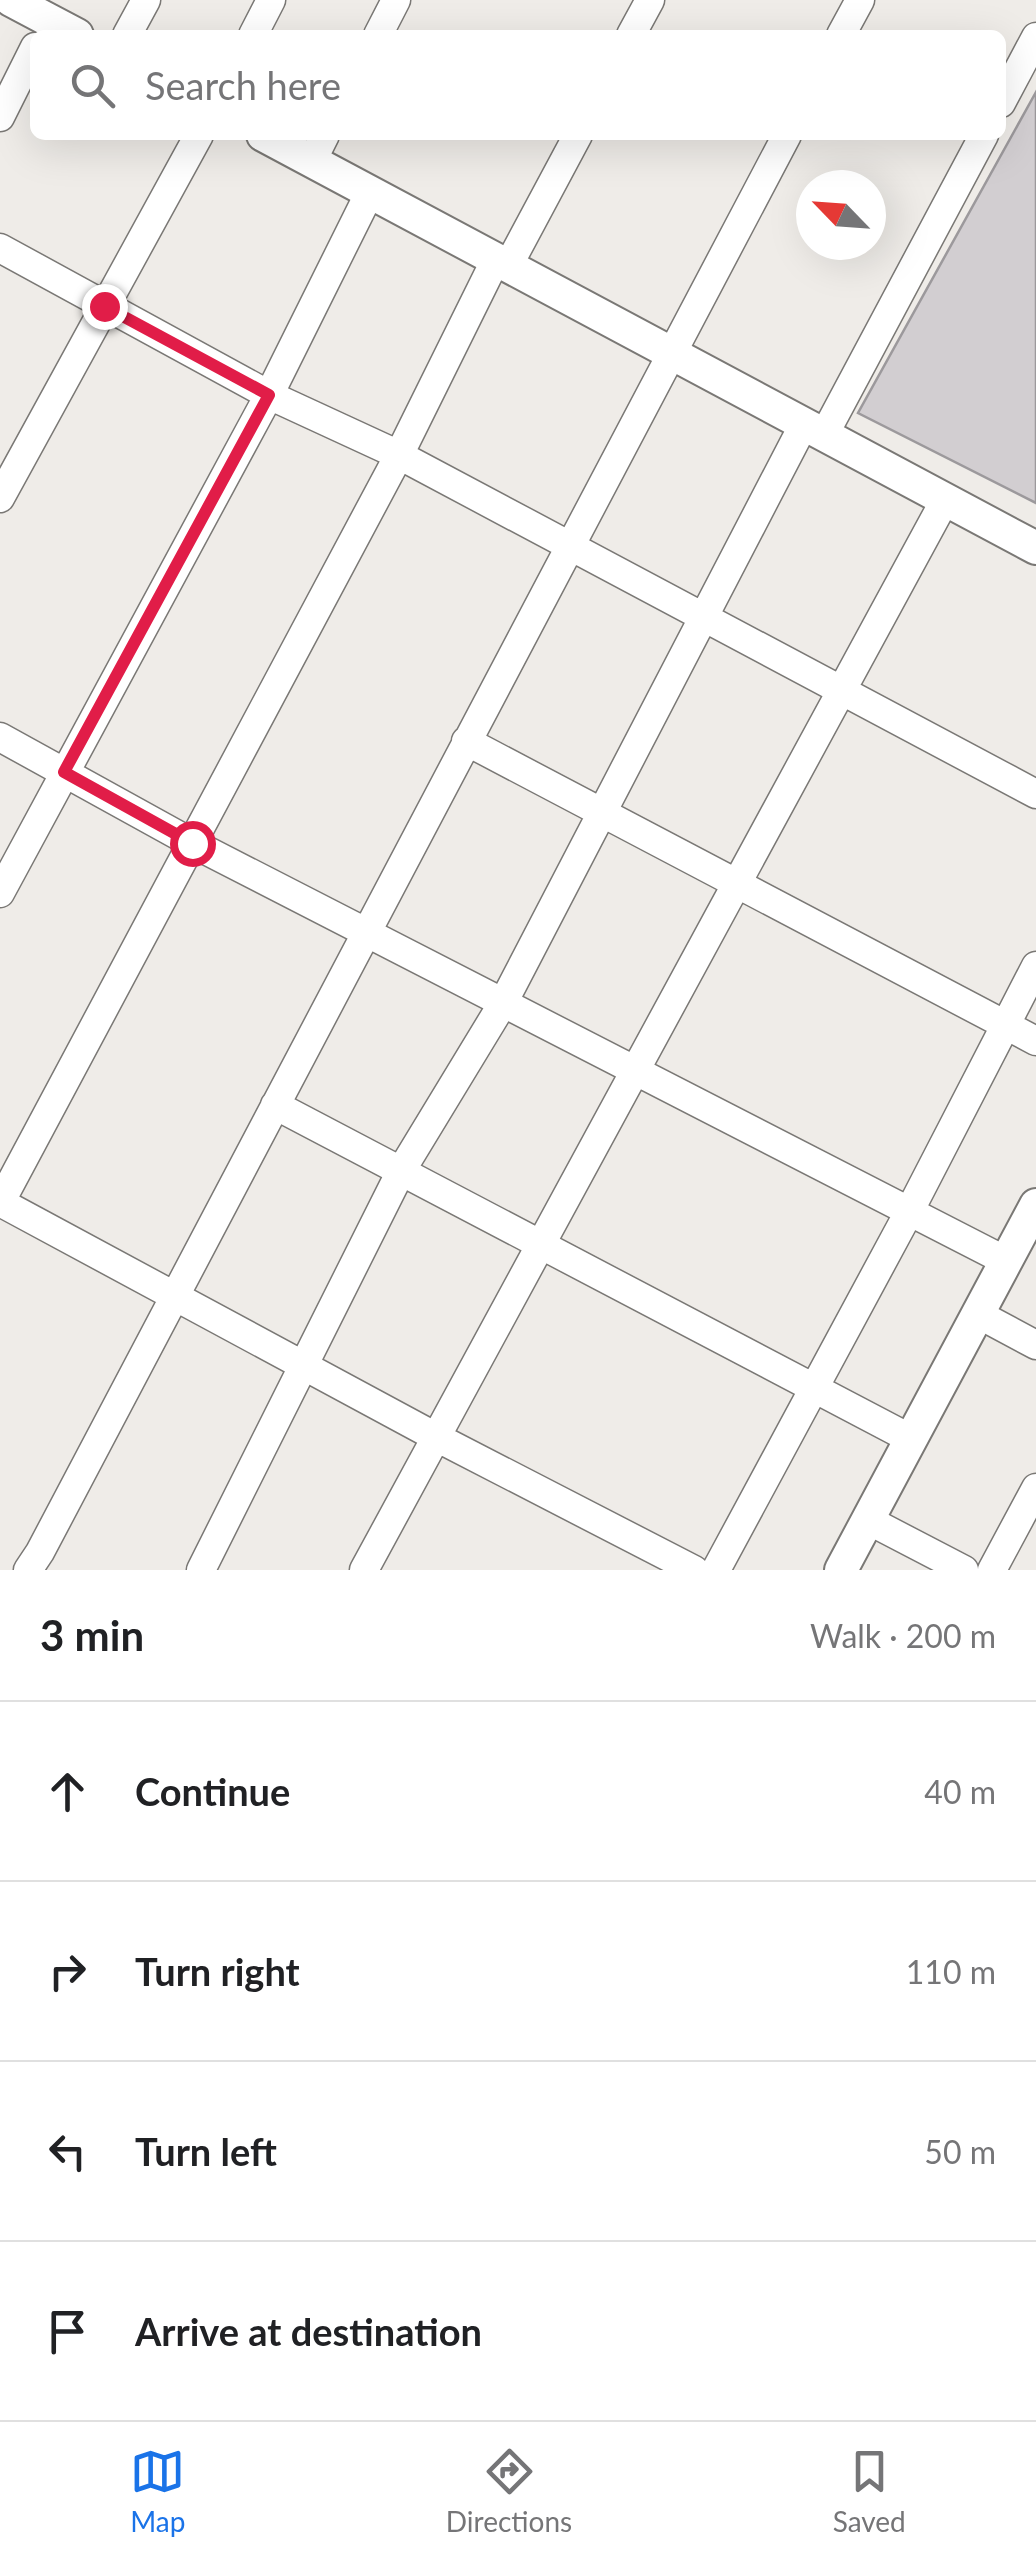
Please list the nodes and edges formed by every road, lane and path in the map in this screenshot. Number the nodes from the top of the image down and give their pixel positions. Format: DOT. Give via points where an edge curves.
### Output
graph roads {
  1 [pos="11,0"];
  2 [pos="146,0"];
  3 [pos="271,0"];
  4 [pos="396,0"];
  5 [pos="650,0"];
  6 [pos="860,0"];
  7 [pos="45,30"];
  8 [pos="130,30"];
  9 [pos="255,30"];
  10 [pos="381,30"];
  11 [pos="634,30"];
  12 [pos="844,30"];
  13 [pos="1036,37"];
  14 [pos="30,67"];
  15 [pos="1006,94"];
  16 [pos="0,116"];
  17 [pos="196,140"];
  18 [pos="284,140"];
  19 [pos="575,140"];
  20 [pos="784,140"];
  21 [pos="981,140"];
  22 [pos="318,148"];
  23 [pos="370,192"];
  24 [pos="0,248"];
  25 [pos="502,263"];
  26 [pos="104,306"];
  27 [pos="670,352"];
  28 [pos="269,395"];
  29 [pos="814,430"];
  30 [pos="399,455"];
  31 [pos="0,498"];
  32 [pos="945,500"];
  33 [pos="569,545"];
  34 [pos="1036,548"];
  35 [pos="702,616"];
  36 [pos="841,690"];
  37 [pos="0,737"];
  38 [pos="466,741"];
  39 [pos="64,772"];
  40 [pos="1036,794"];
  41 [pos="602,813"];
  42 [pos="192,843"];
  43 [pos="736,884"];
  44 [pos="0,893"];
  45 [pos="366,932"];
  46 [pos="1036,966"];
  47 [pos="502,1003"];
  48 [pos="1005,1026"];
  49 [pos="1036,1041"];
  50 [pos="634,1070"];
  51 [pos="275,1105"];
  52 [pos="400,1171"];
  53 [pos="0,1202"];
  54 [pos="1036,1204"];
  55 [pos="909,1212"];
  56 [pos="540,1244"];
  57 [pos="1006,1261"];
  58 [pos="176,1295"];
  59 [pos="978,1314"];
  60 [pos="1036,1345"];
  61 [pos="302,1364"];
  62 [pos="814,1388"];
  63 [pos="436,1436"];
  64 [pos="911,1439"];
  65 [pos="1036,1488"];
  66 [pos="868,1520"];
  67 [pos="28,1570"];
  68 [pos="201,1570"];
  69 [pos="364,1570"];
  70 [pos="694,1570"];
  71 [pos="716,1570"];
  72 [pos="841,1570"];
  73 [pos="964,1570"];
  74 [pos="992,1570"];
  1 -- 7 [label="street"];
  2 -- 8 [label="street"];
  3 -- 9 [label="street"];
  4 -- 10 [label="street"];
  5 -- 11 [label="street"];
  6 -- 12 [label="street"];
  13 -- 15 [label="street"];
  14 -- 16 [label="street"];
  17 -- 26 [label="street"];
  18 -- 22 [label="street"];
  19 -- 25 [label="street"];
  20 -- 27 [label="street"];
  21 -- 29 [label="street"];
  22 -- 23 [label="street"];
  23 -- 25 [label="street"];
  23 -- 28 [label="street"];
  24 -- 26 [label="street"];
  25 -- 27 [label="street"];
  25 -- 30 [label="street"];
  26 -- 28 [label="street"];
  26 -- 31 [label="street"];
  27 -- 29 [label="street"];
  27 -- 33 [label="street"];
  28 -- 30 [label="street"];
  28 -- 39 [label="street"];
  29 -- 32 [label="street"];
  29 -- 35 [label="street"];
  30 -- 33 [label="street"];
  30 -- 42 [label="street"];
  32 -- 34 [label="street"];
  32 -- 36 [label="street"];
  33 -- 35 [label="street"];
  33 -- 38 [label="street"];
  35 -- 36 [label="street"];
  35 -- 41 [label="street"];
  36 -- 40 [label="street"];
  36 -- 43 [label="street"];
  37 -- 39 [label="street"];
  38 -- 41 [label="street"];
  38 -- 45 [label="street"];
  39 -- 42 [label="street"];
  39 -- 44 [label="street"];
  41 -- 43 [label="street"];
  41 -- 47 [label="street"];
  42 -- 45 [label="street"];
  42 -- 53 [label="street"];
  43 -- 48 [label="street"];
  43 -- 50 [label="street"];
  45 -- 47 [label="street"];
  45 -- 51 [label="street"];
  46 -- 48 [label="street"];
  47 -- 50 [label="street"];
  47 -- 52 [label="street"];
  48 -- 49 [label="street"];
  48 -- 55 [label="street"];
  50 -- 55 [label="street"];
  50 -- 56 [label="street"];
  51 -- 52 [label="street"];
  51 -- 58 [label="street"];
  52 -- 56 [label="street"];
  52 -- 61 [label="street"];
  53 -- 58 [label="street"];
  54 -- 57 [label="street"];
  55 -- 57 [label="street"];
  55 -- 62 [label="street"];
  56 -- 62 [label="street"];
  56 -- 63 [label="street"];
  57 -- 59 [label="street"];
  58 -- 61 [label="street"];
  58 -- 67 [label="street"];
  59 -- 60 [label="street"];
  59 -- 64 [label="street"];
  61 -- 63 [label="street"];
  61 -- 68 [label="street"];
  62 -- 64 [label="street"];
  62 -- 71 [label="street"];
  63 -- 69 [label="street"];
  63 -- 70 [label="street"];
  64 -- 66 [label="street"];
  65 -- 74 [label="street"];
  66 -- 72 [label="street"];
  66 -- 73 [label="street"];
}
